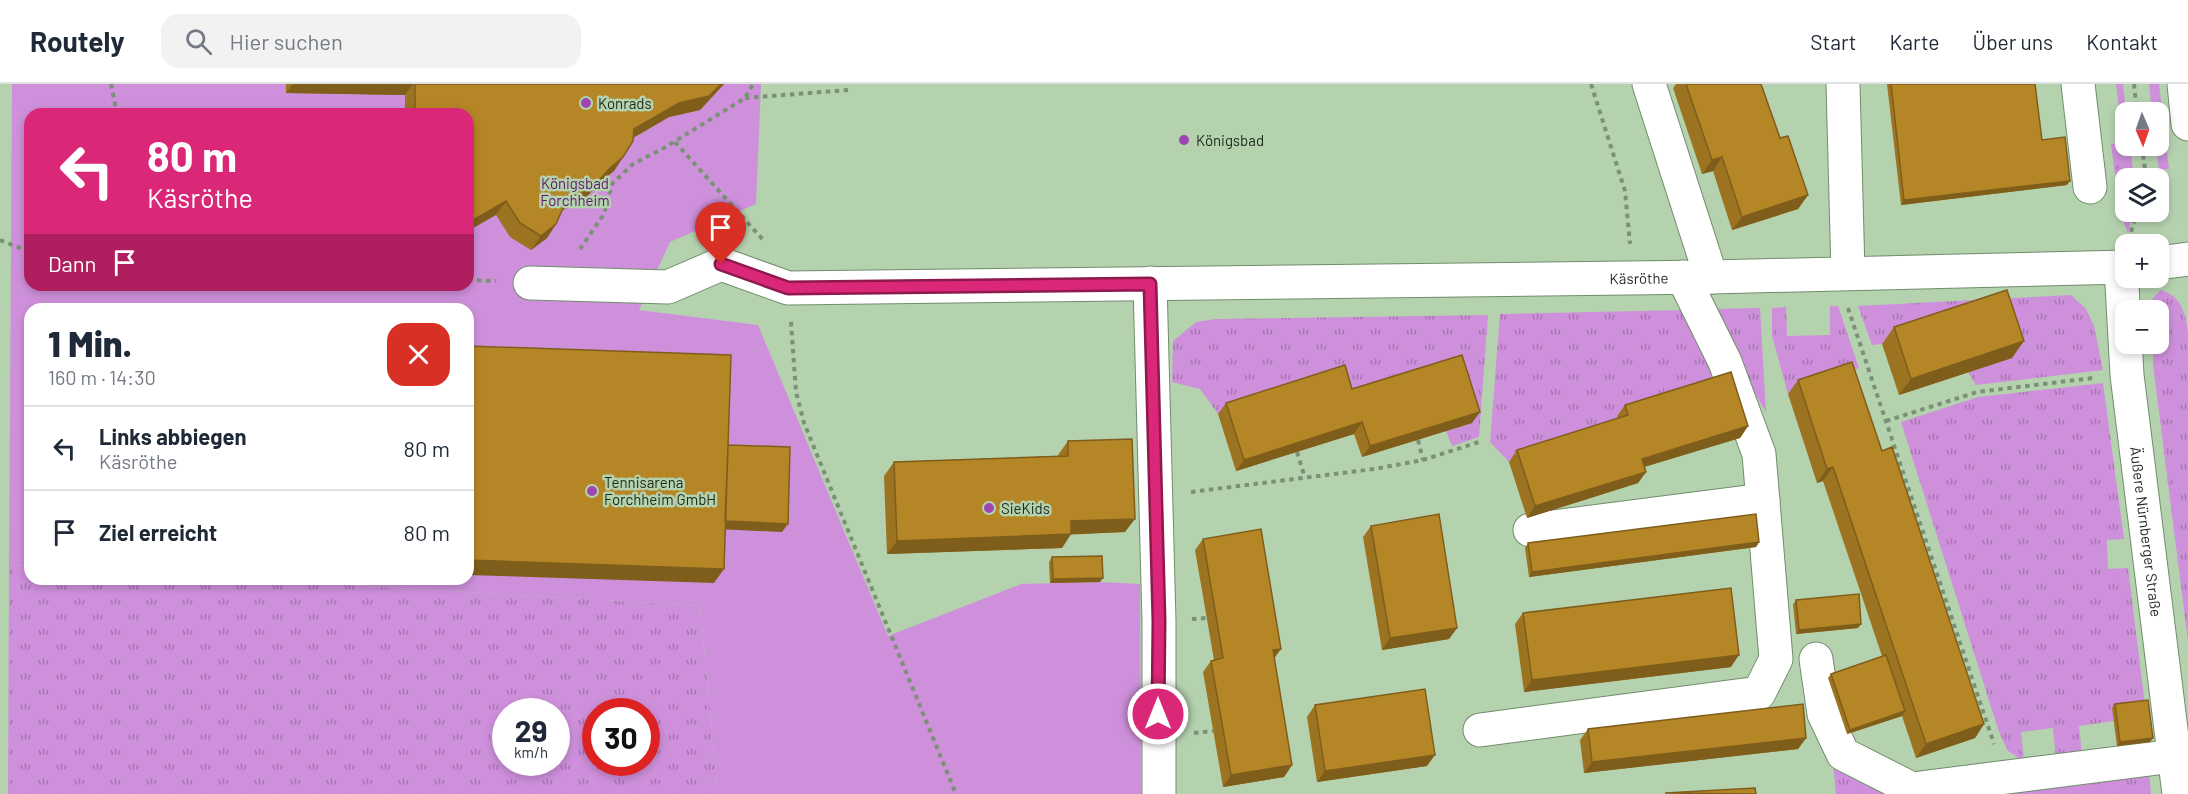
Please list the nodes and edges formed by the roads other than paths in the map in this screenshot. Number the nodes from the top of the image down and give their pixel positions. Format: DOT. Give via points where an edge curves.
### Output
graph roads {
  1 [pos="1649,84"];
  2 [pos="1843,84"];
  3 [pos="2078,84"];
  4 [pos="2184,84"];
  5 [pos="2188,124"];
  6 [pos="2090,188"];
  7 [pos="2188,259"];
  8 [pos="2169,262"];
  9 [pos="2115,267"];
  10 [pos="1848,273"];
  11 [pos="1697,277"];
  12 [pos="543,283"];
  13 [pos="1150,284"];
  14 [pos="2124,288"];
  15 [pos="1763,500"];
  16 [pos="1530,530"];
  17 [pos="1816,659"];
  18 [pos="1480,730"];
  19 [pos="2174,756"];
  20 [pos="1159,794"];
  21 [pos="2179,794"];
  1 -- 11 [label="street"];
  2 -- 10 [label="street"];
  3 -- 6 [label="street"];
  4 -- 5 [label="street"];
  7 -- 8 [label="street"];
  9 -- 10 [label="street, Käsröthe"];
  10 -- 11 [label="street, Käsröthe"];
  11 -- 13 [label="street, Käsröthe"];
  11 -- 15 [label="street" via="1759,454"];
  12 -- 13 [label="street, Käsröthe" via="668,287 721,264 788,288"];
  13 -- 20 [label="street" via="1159,621"];
  14 -- 19 [label="street, Äußere Nürnberger Straße" via="2127,375"];
  15 -- 16 [label="street"];
  15 -- 18 [label="street" via="1776,659 1759,693"];
  17 -- 19 [label="street" via="1824,714 1844,754 1912,789"];
  19 -- 21 [label="street, Äußere Nürnberger Straße"];
}
